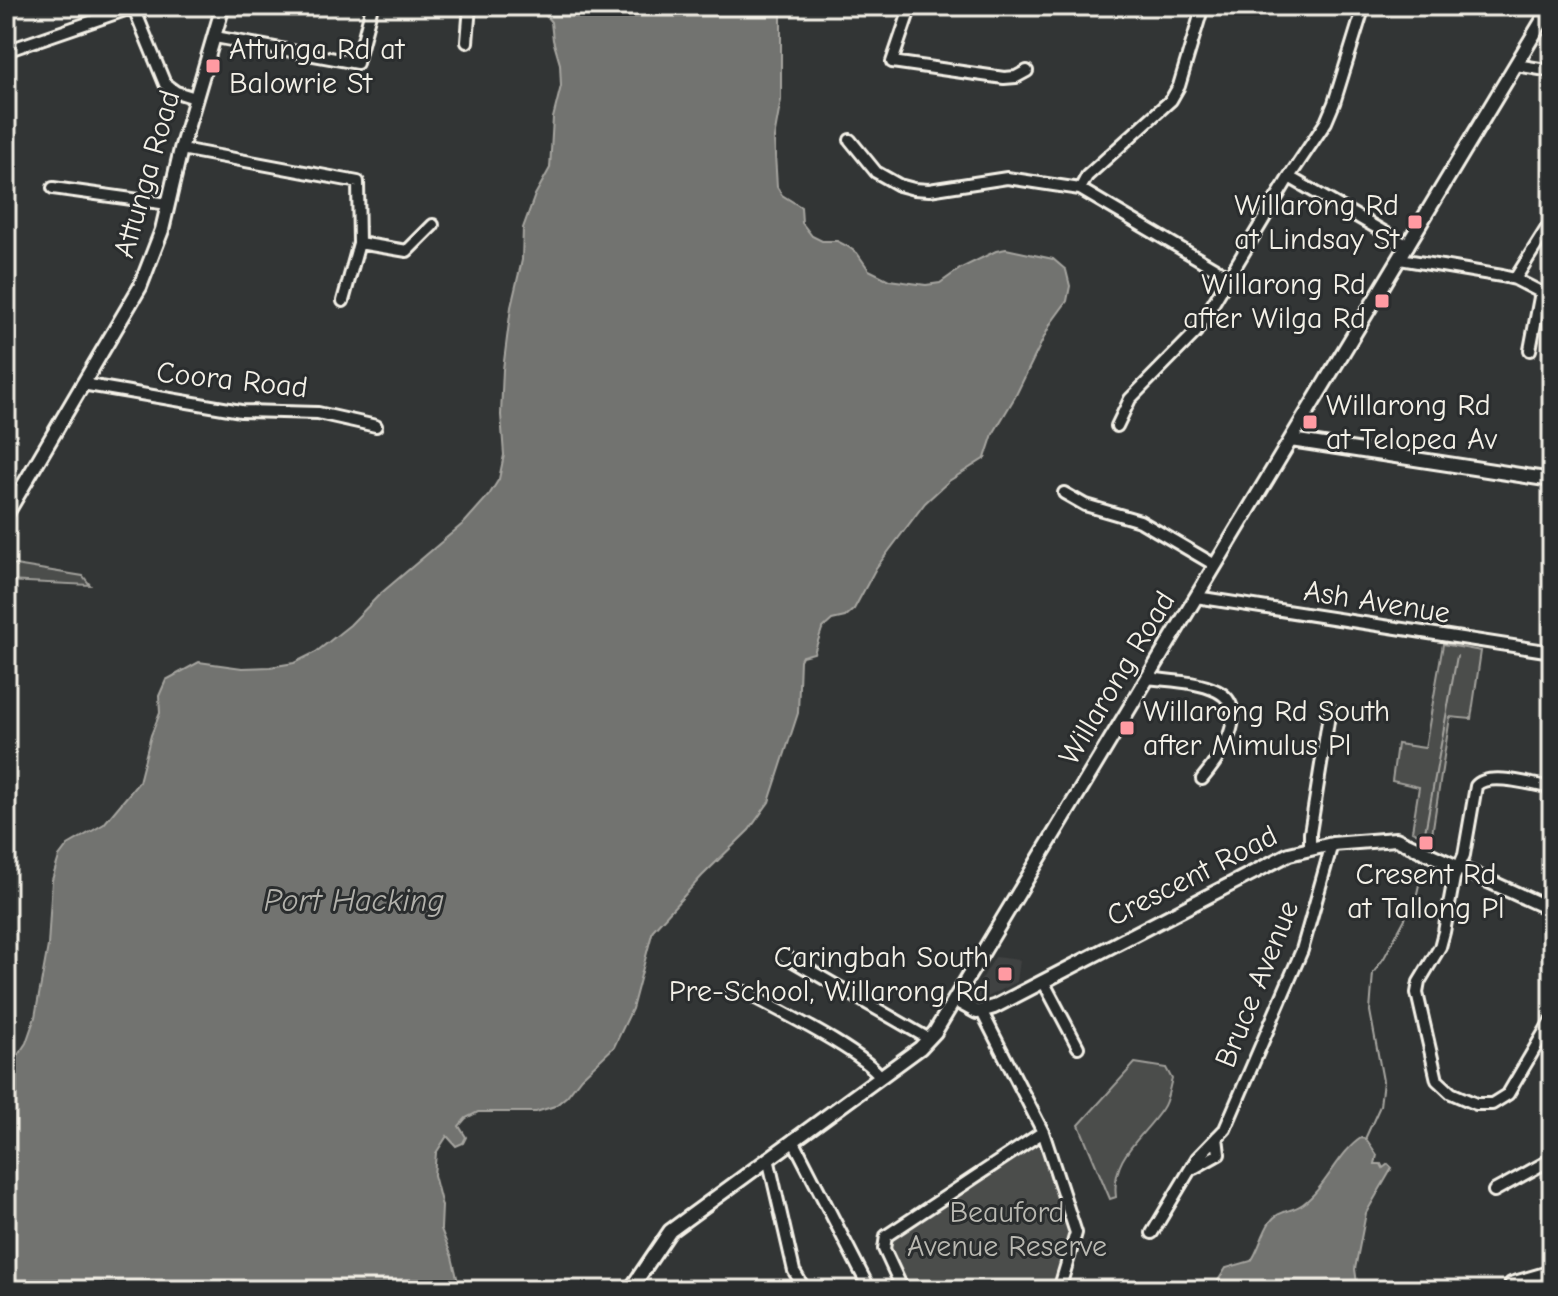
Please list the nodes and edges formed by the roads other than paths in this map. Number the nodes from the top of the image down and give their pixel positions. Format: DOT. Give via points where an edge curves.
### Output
graph roads {
  1 [pos="134,6"];
  2 [pos="223,6"];
  3 [pos="372,6"];
  4 [pos="470,6"];
  5 [pos="911,6"];
  6 [pos="1203,6"];
  7 [pos="1364,6"];
  8 [pos="1551,6"];
  9 [pos="215,37"];
  10 [pos="467,42"];
  11 [pos="6,51"];
  12 [pos="1516,65"];
  13 [pos="1027,71"];
  14 [pos="1552,71"];
  15 [pos="195,98"];
  16 [pos="850,140"];
  17 [pos="181,149"];
  18 [pos="1289,177"];
  19 [pos="53,188"];
  20 [pos="1080,189"];
  21 [pos="168,204"];
  22 [pos="1552,220"];
  23 [pos="433,225"];
  24 [pos="359,243"];
  25 [pos="1408,246"];
  26 [pos="1400,259"];
  27 [pos="1231,278"];
  28 [pos="1515,279"];
  29 [pos="1541,292"];
  30 [pos="1552,298"];
  31 [pos="343,301"];
  32 [pos="1530,350"];
  33 [pos="82,384"];
  34 [pos="376,426"];
  35 [pos="1117,426"];
  36 [pos="1291,440"];
  37 [pos="1552,480"];
  38 [pos="1064,493"];
  39 [pos="6,515"];
  40 [pos="1215,565"];
  41 [pos="1196,597"];
  42 [pos="1552,652"];
  43 [pos="1147,678"];
  44 [pos="1330,709"];
  45 [pos="1202,779"];
  46 [pos="1552,788"];
  47 [pos="1332,844"];
  48 [pos="1310,847"];
  49 [pos="1459,866"];
  50 [pos="1552,910"];
  51 [pos="783,955"];
  52 [pos="1043,981"];
  53 [pos="732,991"];
  54 [pos="955,1000"];
  55 [pos="982,1012"];
  56 [pos="1552,1019"];
  57 [pos="929,1039"];
  58 [pos="1078,1047"];
  59 [pos="881,1077"];
  60 [pos="1043,1132"];
  61 [pos="793,1140"];
  62 [pos="768,1158"];
  63 [pos="1552,1159"];
  64 [pos="1494,1191"];
  65 [pos="1152,1233"];
  66 [pos="1552,1271"];
  67 [pos="1511,1283"];
  68 [pos="630,1290"];
  69 [pos="805,1290"];
  70 [pos="870,1290"];
  71 [pos="903,1290"];
  72 [pos="1059,1290"];
  1 -- 11 [label="street"];
  1 -- 15 [label="street" via="165,84"];
  2 -- 9 [label="street, Attunga Road"];
  3 -- 9 [label="street" via="357,63"];
  4 -- 10 [label="street"];
  5 -- 13 [label="street" via="892,62 1004,78"];
  6 -- 20 [label="street" via="1171,100 1087,176"];
  7 -- 18 [label="street" via="1331,112"];
  8 -- 12 [label="street, Willarong Road"];
  9 -- 15 [label="street, Attunga Road"];
  12 -- 14 [label="street"];
  12 -- 25 [label="street, Willarong Road"];
  15 -- 17 [label="street, Attunga Road"];
  16 -- 20 [label="street" via="876,172 914,189 1007,178"];
  17 -- 21 [label="street, Attunga Road"];
  17 -- 24 [label="street" via="358,182"];
  18 -- 25 [label="street"];
  18 -- 27 [label="street"];
  19 -- 21 [label="street"];
  20 -- 27 [label="street"];
  21 -- 33 [label="street, Attunga Road" via="140,287"];
  22 -- 28 [label="street"];
  23 -- 24 [label="street" via="407,251"];
  24 -- 31 [label="street"];
  25 -- 26 [label="street, Willarong Road"];
  26 -- 28 [label="street"];
  26 -- 36 [label="street, Willarong Road"];
  27 -- 35 [label="street" via="1190,339 1130,399"];
  28 -- 29 [label="street"];
  29 -- 30 [label="street"];
  29 -- 32 [label="street"];
  33 -- 34 [label="street, Coora Road" via="241,411 318,413"];
  33 -- 39 [label="street, Attunga Road"];
  36 -- 37 [label="street"];
  36 -- 40 [label="street, Willarong Road"];
  38 -- 40 [label="street" via="1085,505 1140,521"];
  40 -- 41 [label="street, Willarong Road"];
  41 -- 42 [label="street, Ash Avenue"];
  41 -- 43 [label="street, Willarong Road"];
  43 -- 45 [label="street" via="1214,689 1230,704 1226,745"];
  43 -- 54 [label="street, Willarong Road"];
  44 -- 48 [label="street"];
  46 -- 49 [label="street" via="1491,778 1479,781"];
  47 -- 48 [label="street, Crescent Road"];
  47 -- 49 [label="street, Crescent Road" via="1396,839"];
  47 -- 65 [label="street, Bruce Avenue" via="1302,950 1225,1129 1207,1146"];
  48 -- 52 [label="street, Crescent Road"];
  49 -- 50 [label="street, Crescent Road"];
  49 -- 56 [label="street" via="1440,947 1417,993 1437,1080 1476,1104 1500,1101"];
  51 -- 57 [label="street"];
  52 -- 55 [label="street, Crescent Road"];
  52 -- 58 [label="street"];
  53 -- 59 [label="street" via="745,992 819,1034"];
  54 -- 55 [label="street"];
  54 -- 57 [label="street, Willarong Road"];
  55 -- 60 [label="street"];
  57 -- 59 [label="street, Willarong Road"];
  59 -- 61 [label="street, Willarong Road"];
  60 -- 71 [label="street" via="886,1236 884,1249"];
  60 -- 72 [label="street" via="1076,1233"];
  61 -- 62 [label="street, Willarong Road"];
  61 -- 70 [label="street"];
  62 -- 68 [label="street, Willarong Road" via="670,1231"];
  62 -- 69 [label="street" via="794,1271"];
  63 -- 64 [label="street"];
  66 -- 67 [label="street"];
}
